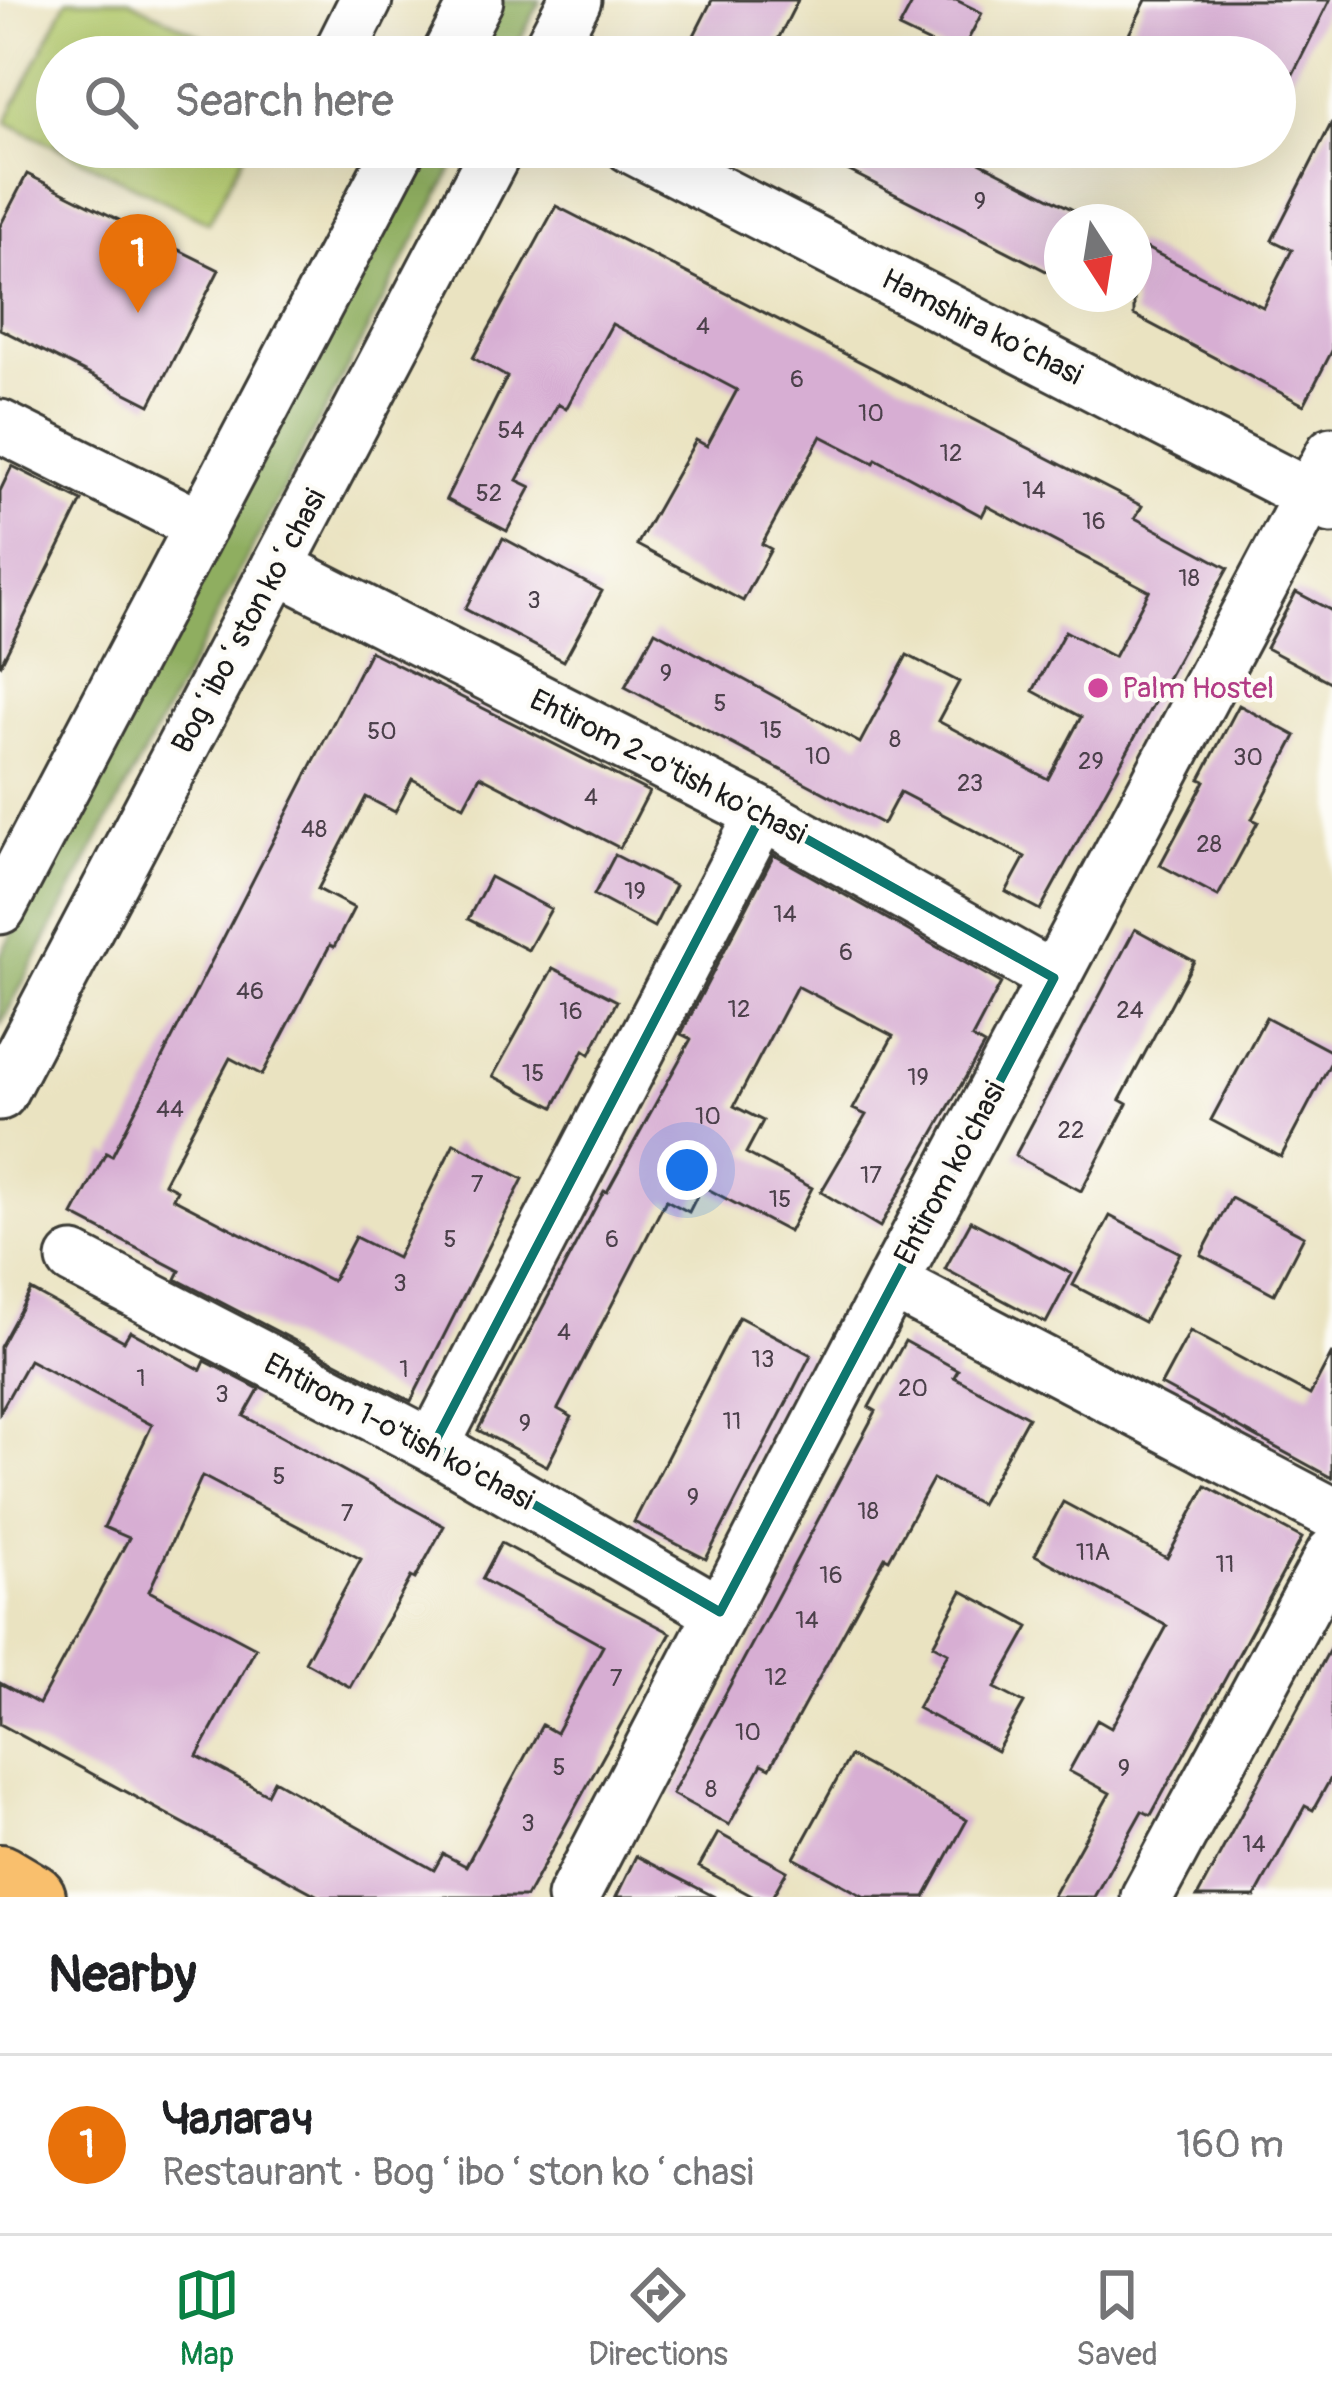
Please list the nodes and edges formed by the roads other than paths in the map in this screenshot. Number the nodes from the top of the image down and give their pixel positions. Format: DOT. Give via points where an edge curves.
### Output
graph roads {
  1 [pos="366,0"];
  2 [pos="477,0"];
  3 [pos="575,0"];
  4 [pos="348,36"];
  5 [pos="458,36"];
  6 [pos="556,36"];
  7 [pos="389,168"];
  8 [pos="487,168"];
  9 [pos="675,168"];
  10 [pos="0,426"];
  11 [pos="1325,485"];
  12 [pos="201,526"];
  13 [pos="277,567"];
  14 [pos="762,814"];
  15 [pos="16,840"];
  16 [pos="0,908"];
  17 [pos="1054,978"];
  18 [pos="0,1094"];
  19 [pos="73,1259"];
  20 [pos="892,1283"];
  21 [pos="433,1446"];
  22 [pos="1332,1513"];
  23 [pos="1332,1554"];
  24 [pos="721,1612"];
  25 [pos="0,1878"];
  26 [pos="32,1897"];
  27 [pos="573,1897"];
  28 [pos="1147,1897"];
  1 -- 4 [label="street"];
  2 -- 5 [label="street"];
  3 -- 6 [label="street"];
  7 -- 12 [label="street"];
  8 -- 13 [label="street, Bogʻiboʻston koʻchasi"];
  9 -- 11 [label="street, Hamshira ko‘chasi"];
  10 -- 12 [label="street"];
  11 -- 17 [label="street, Ehtirom ko'chasi"];
  12 -- 15 [label="street"];
  13 -- 14 [label="street, Ehtirom 2-o'tish ko'chasi"];
  13 -- 18 [label="street, Bogʻiboʻston koʻchasi"];
  14 -- 17 [label="street, Ehtirom 2-o'tish ko'chasi"];
  14 -- 21 [label="street"];
  15 -- 16 [label="street"];
  17 -- 20 [label="street, Ehtirom ko'chasi"];
  19 -- 21 [label="street, Ehtirom 1-o'tish ko'chasi"];
  20 -- 22 [label="street"];
  20 -- 24 [label="street, Ehtirom ko'chasi"];
  21 -- 24 [label="street, Ehtirom 1-o'tish ko'chasi"];
  23 -- 28 [label="street"];
  24 -- 27 [label="street, Ehtirom ko'chasi"];
  25 -- 26 [label="main road"];
}
